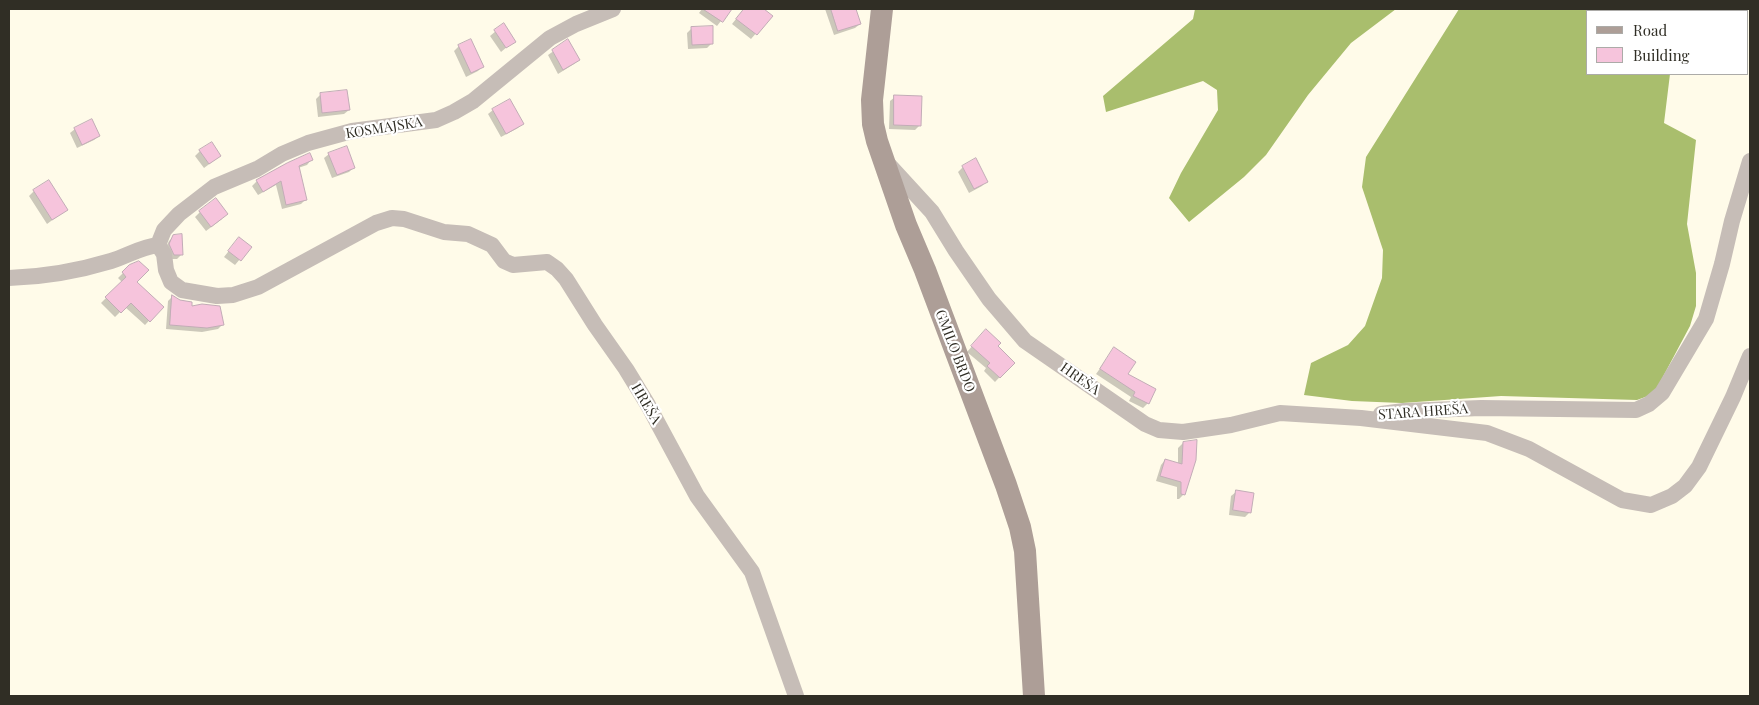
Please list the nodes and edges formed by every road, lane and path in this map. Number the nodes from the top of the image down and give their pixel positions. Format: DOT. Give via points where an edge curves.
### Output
graph roads {
  1 [pos="613,9"];
  2 [pos="882,9"];
  3 [pos="883,159"];
  4 [pos="1750,161"];
  5 [pos="158,245"];
  6 [pos="9,278"];
  7 [pos="1750,356"];
  8 [pos="1361,418"];
  9 [pos="796,696"];
  10 [pos="1034,696"];
  1 -- 5 [label="street, KOSMAJSKA" via="550,38 473,101 454,112 436,120 352,132 308,143 214,187 179,214 164,230"];
  2 -- 3 [label="main road, GMILO BRDO" via="872,108"];
  3 -- 8 [label="street, HREŠA" via="932,212 989,299 1025,341 1145,424 1159,430 1184,432 1280,413"];
  3 -- 10 [label="main road, GMILO BRDO" via="1020,527 1025,551"];
  4 -- 8 [label="street, STARA HREŠA" via="1706,319 1662,393 1650,404 1636,410 1404,411"];
  5 -- 6 [label="street" via="66,272"];
  5 -- 9 [label="street, HREŠA" via="172,282 182,290 217,296 234,295 258,287 376,223 392,218 482,239 492,245 504,261 513,265 547,262 557,269 639,390 697,496 752,572"];
  7 -- 8 [label="street, STARA HREŠA" via="1699,467 1686,486 1651,505 1622,500 1529,449 1487,433"];
}
